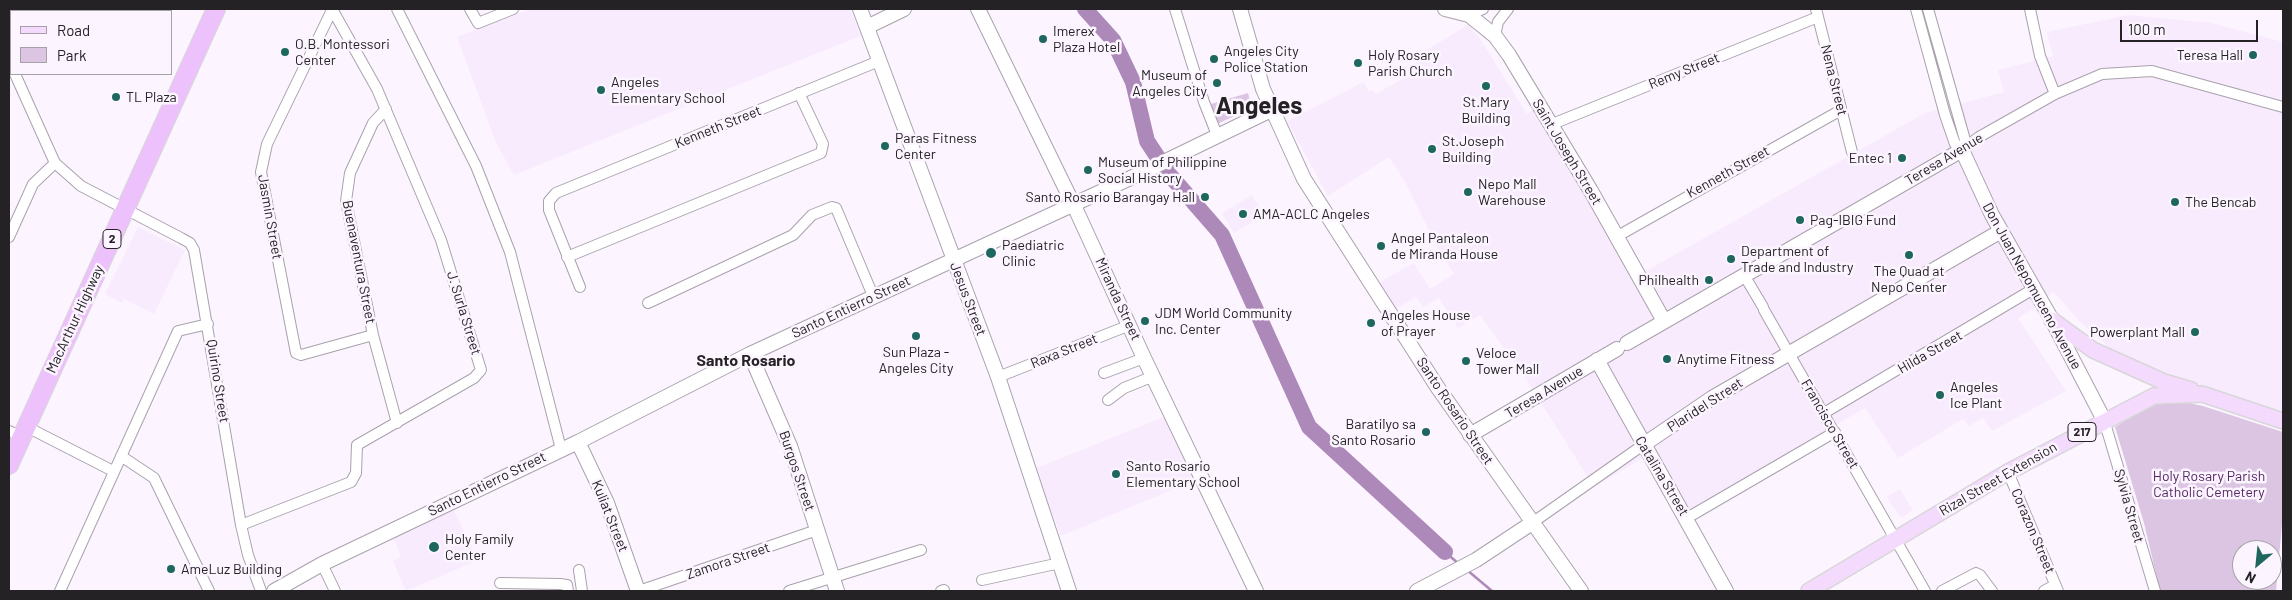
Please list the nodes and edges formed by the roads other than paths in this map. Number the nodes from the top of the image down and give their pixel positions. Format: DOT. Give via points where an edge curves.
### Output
graph roads {
  1 [pos="332,9"];
  2 [pos="397,9"];
  3 [pos="470,9"];
  4 [pos="512,9"];
  5 [pos="860,9"];
  6 [pos="904,9"];
  7 [pos="978,9"];
  8 [pos="1175,9"];
  9 [pos="1241,9"];
  10 [pos="1445,9"];
  11 [pos="1483,9"];
  12 [pos="1508,9"];
  13 [pos="1916,9"];
  14 [pos="1928,9"];
  15 [pos="2030,9"];
  16 [pos="213,10"];
  17 [pos="1817,13"];
  18 [pos="1469,15"];
  19 [pos="1932,24"];
  20 [pos="1920,26"];
  21 [pos="867,27"];
  22 [pos="1495,36"];
  23 [pos="879,61"];
  24 [pos="15,75"];
  25 [pos="799,93"];
  26 [pos="2055,94"];
  27 [pos="2283,107"];
  28 [pos="386,108"];
  29 [pos="1271,110"];
  30 [pos="1840,110"];
  31 [pos="1550,125"];
  32 [pos="1217,135"];
  33 [pos="1962,150"];
  34 [pos="1852,152"];
  35 [pos="55,163"];
  36 [pos="1074,204"];
  37 [pos="125,208"];
  38 [pos="2001,231"];
  39 [pos="9,237"];
  40 [pos="1616,237"];
  41 [pos="567,257"];
  42 [pos="953,259"];
  43 [pos="1744,275"];
  44 [pos="580,287"];
  45 [pos="2035,288"];
  46 [pos="874,298"];
  47 [pos="648,303"];
  48 [pos="2052,320"];
  49 [pos="1664,321"];
  50 [pos="208,324"];
  51 [pos="1130,325"];
  52 [pos="373,335"];
  53 [pos="1789,353"];
  54 [pos="750,354"];
  55 [pos="1144,358"];
  56 [pos="1597,360"];
  57 [pos="1104,373"];
  58 [pos="1154,376"];
  59 [pos="998,377"];
  60 [pos="2202,394"];
  61 [pos="1108,400"];
  62 [pos="1824,413"];
  63 [pos="2104,420"];
  64 [pos="2283,420"];
  65 [pos="397,423"];
  66 [pos="19,432"];
  67 [pos="1835,432"];
  68 [pos="1470,436"];
  69 [pos="578,442"];
  70 [pos="1643,445"];
  71 [pos="561,449"];
  72 [pos="121,456"];
  73 [pos="9,465"];
  74 [pos="113,471"];
  75 [pos="2008,472"];
  76 [pos="1687,518"];
  77 [pos="1532,523"];
  78 [pos="241,525"];
  79 [pos="817,530"];
  80 [pos="1896,539"];
  81 [pos="921,550"];
  82 [pos="1060,563"];
  83 [pos="322,564"];
  84 [pos="580,570"];
  85 [pos="832,577"];
  86 [pos="982,580"];
  87 [pos="500,583"];
  88 [pos="2056,588"];
  89 [pos="60,591"];
  90 [pos="209,591"];
  91 [pos="262,591"];
  92 [pos="274,591"];
  93 [pos="335,591"];
  94 [pos="568,591"];
  95 [pos="582,591"];
  96 [pos="638,591"];
  97 [pos="789,591"];
  98 [pos="837,591"];
  99 [pos="1069,591"];
  100 [pos="1256,591"];
  101 [pos="1417,591"];
  102 [pos="1580,591"];
  103 [pos="1726,591"];
  104 [pos="1809,591"];
  105 [pos="1925,591"];
  106 [pos="1942,591"];
  107 [pos="1992,591"];
  108 [pos="2044,591"];
  109 [pos="2155,591"];
  1 -- 28 [label="street, J. Surla Street"];
  1 -- 52 [label="street, Jasmin Street" via="268,144 261,172 296,353 301,355"];
  2 -- 71 [label="street" via="476,166 510,252"];
  3 -- 4 [label="street" via="478,23"];
  5 -- 21 [label="street, Jesus Street"];
  6 -- 21 [label="street"];
  7 -- 36 [label="street, Miranda Street"];
  8 -- 32 [label="street"];
  9 -- 29 [label="street, Santo Rosario Street" via="1249,48"];
  10 -- 18 [label="street, Saint Joseph Street"];
  11 -- 18 [label="street"];
  12 -- 22 [label="street" via="1498,22"];
  13 -- 20 [label="street, Don Juan Nepomuceno Avenue"];
  14 -- 19 [label="street, Don Juan Nepomuceno Avenue"];
  15 -- 26 [label="street" via="2040,56"];
  16 -- 37 [label="highway, MacArthur Highway / 2"];
  17 -- 30 [label="street, Nena Street"];
  17 -- 31 [label="street, Remy Street"];
  18 -- 22 [label="street, Saint Joseph Street"];
  19 -- 20 [label="street"];
  19 -- 33 [label="street, Don Juan Nepomuceno Avenue" via="1965,140"];
  20 -- 33 [label="street, Don Juan Nepomuceno Avenue" via="1955,144"];
  21 -- 23 [label="street, Jesus Street"];
  22 -- 31 [label="street, Saint Joseph Street"];
  23 -- 25 [label="street, Kenneth Street"];
  23 -- 42 [label="street, Jesus Street"];
  24 -- 35 [label="street"];
  25 -- 41 [label="street, Kenneth Street" via="556,193 548,205"];
  25 -- 41 [label="street" via="823,144 821,153"];
  26 -- 27 [label="street, Teresa Avenue" via="2102,74 2152,71"];
  26 -- 33 [label="street, Teresa Avenue"];
  28 -- 52 [label="street, Buenaventura Street" via="373,123 350,173 346,201"];
  28 -- 65 [label="street, J. Surla Street" via="441,240 481,370 474,378"];
  29 -- 32 [label="street, Santo Entierro Street"];
  29 -- 68 [label="street, Santo Rosario Street" via="1304,179"];
  30 -- 34 [label="street, Nena Street"];
  30 -- 40 [label="street, Kenneth Street"];
  31 -- 40 [label="street, Saint Joseph Street"];
  32 -- 36 [label="street, Santo Entierro Street"];
  33 -- 38 [label="street, Don Juan Nepomuceno Avenue"];
  33 -- 43 [label="street, Teresa Avenue"];
  35 -- 37 [label="street, Quirino Street" via="81,186"];
  35 -- 39 [label="street" via="33,184"];
  36 -- 42 [label="street, Santo Entierro Street"];
  36 -- 51 [label="street, Miranda Street"];
  37 -- 50 [label="street, Quirino Street" via="190,243"];
  37 -- 66 [label="highway, MacArthur Highway / 2"];
  38 -- 45 [label="street, Don Juan Nepomuceno Avenue"];
  38 -- 53 [label="street, Plaridel Street"];
  40 -- 49 [label="street, Saint Joseph Street"];
  41 -- 44 [label="street"];
  42 -- 46 [label="street, Santo Entierro Street"];
  42 -- 59 [label="street, Jesus Street"];
  43 -- 49 [label="street, Teresa Avenue"];
  43 -- 53 [label="street, Francisco Street"];
  45 -- 48 [label="street, Don Juan Nepomuceno Avenue"];
  45 -- 62 [label="street, Hilda Street"];
  46 -- 47 [label="street" via="836,208 832,206 812,215 793,235"];
  46 -- 54 [label="street, Santo Entierro Street"];
  48 -- 60 [label="main road" via="2093,350 2164,382"];
  48 -- 63 [label="street, Don Juan Nepomuceno Avenue"];
  49 -- 56 [label="street, Teresa Avenue"];
  50 -- 72 [label="street" via="178,331"];
  50 -- 78 [label="street, Quirino Street"];
  51 -- 55 [label="street, Miranda Street"];
  51 -- 59 [label="street, Raxa Street"];
  52 -- 65 [label="street, Buenaventura Street"];
  53 -- 62 [label="street, Francisco Street"];
  53 -- 70 [label="street, Plaridel Street" via="1712,398"];
  54 -- 69 [label="street, Santo Entierro Street"];
  54 -- 79 [label="street, Burgos Street" via="790,446"];
  55 -- 57 [label="street"];
  55 -- 58 [label="street, Miranda Street"];
  56 -- 68 [label="street, Teresa Avenue"];
  56 -- 70 [label="street, Catalina Street"];
  58 -- 61 [label="street" via="1124,388"];
  58 -- 100 [label="street, Miranda Street"];
  59 -- 82 [label="street, Jesus Street"];
  60 -- 63 [label="main road, Rizal Street Extension / 217" via="2154,396"];
  60 -- 64 [label="main road, Rizal Street Extension / 217"];
  62 -- 67 [label="street, Francisco Street"];
  63 -- 75 [label="main road, Rizal Street Extension / 217"];
  63 -- 109 [label="street, Sylvia Street"];
  65 -- 78 [label="street, J. Surla Street" via="355,447 356,473 351,482"];
  66 -- 73 [label="highway, MacArthur Highway / 2"];
  66 -- 74 [label="street"];
  67 -- 76 [label="street"];
  67 -- 80 [label="street, Francisco Street"];
  68 -- 77 [label="street, Santo Rosario Street"];
  69 -- 71 [label="street, Santo Entierro Street"];
  69 -- 96 [label="street, Kuliat Street" via="607,503"];
  70 -- 76 [label="street, Catalina Street"];
  70 -- 77 [label="street, Plaridel Street"];
  71 -- 83 [label="street, Santo Entierro Street"];
  72 -- 74 [label="street"];
  72 -- 90 [label="street" via="154,478"];
  74 -- 89 [label="street"];
  75 -- 80 [label="main road, Rizal Street Extension / 217"];
  75 -- 88 [label="street, Corazon Street"];
  76 -- 103 [label="street, Catalina Street"];
  77 -- 101 [label="street, Plaridel Street" via="1476,560"];
  77 -- 102 [label="street, Santo Rosario Street"];
  78 -- 91 [label="street, Quirino Street"];
  79 -- 85 [label="street, Burgos Street"];
  79 -- 96 [label="street, Zamora Street"];
  80 -- 104 [label="main road, Rizal Street Extension / 217"];
  80 -- 105 [label="street, Francisco Street"];
  81 -- 85 [label="street"];
  82 -- 86 [label="street"];
  82 -- 99 [label="street, Jesus Street"];
  83 -- 92 [label="street, Santo Entierro Street"];
  83 -- 93 [label="street"];
  84 -- 95 [label="street"];
  85 -- 97 [label="street"];
  85 -- 98 [label="street, Burgos Street"];
  87 -- 94 [label="street" via="560,584 567,585"];
  88 -- 108 [label="street"];
  106 -- 107 [label="street" via="1976,573"];
}
